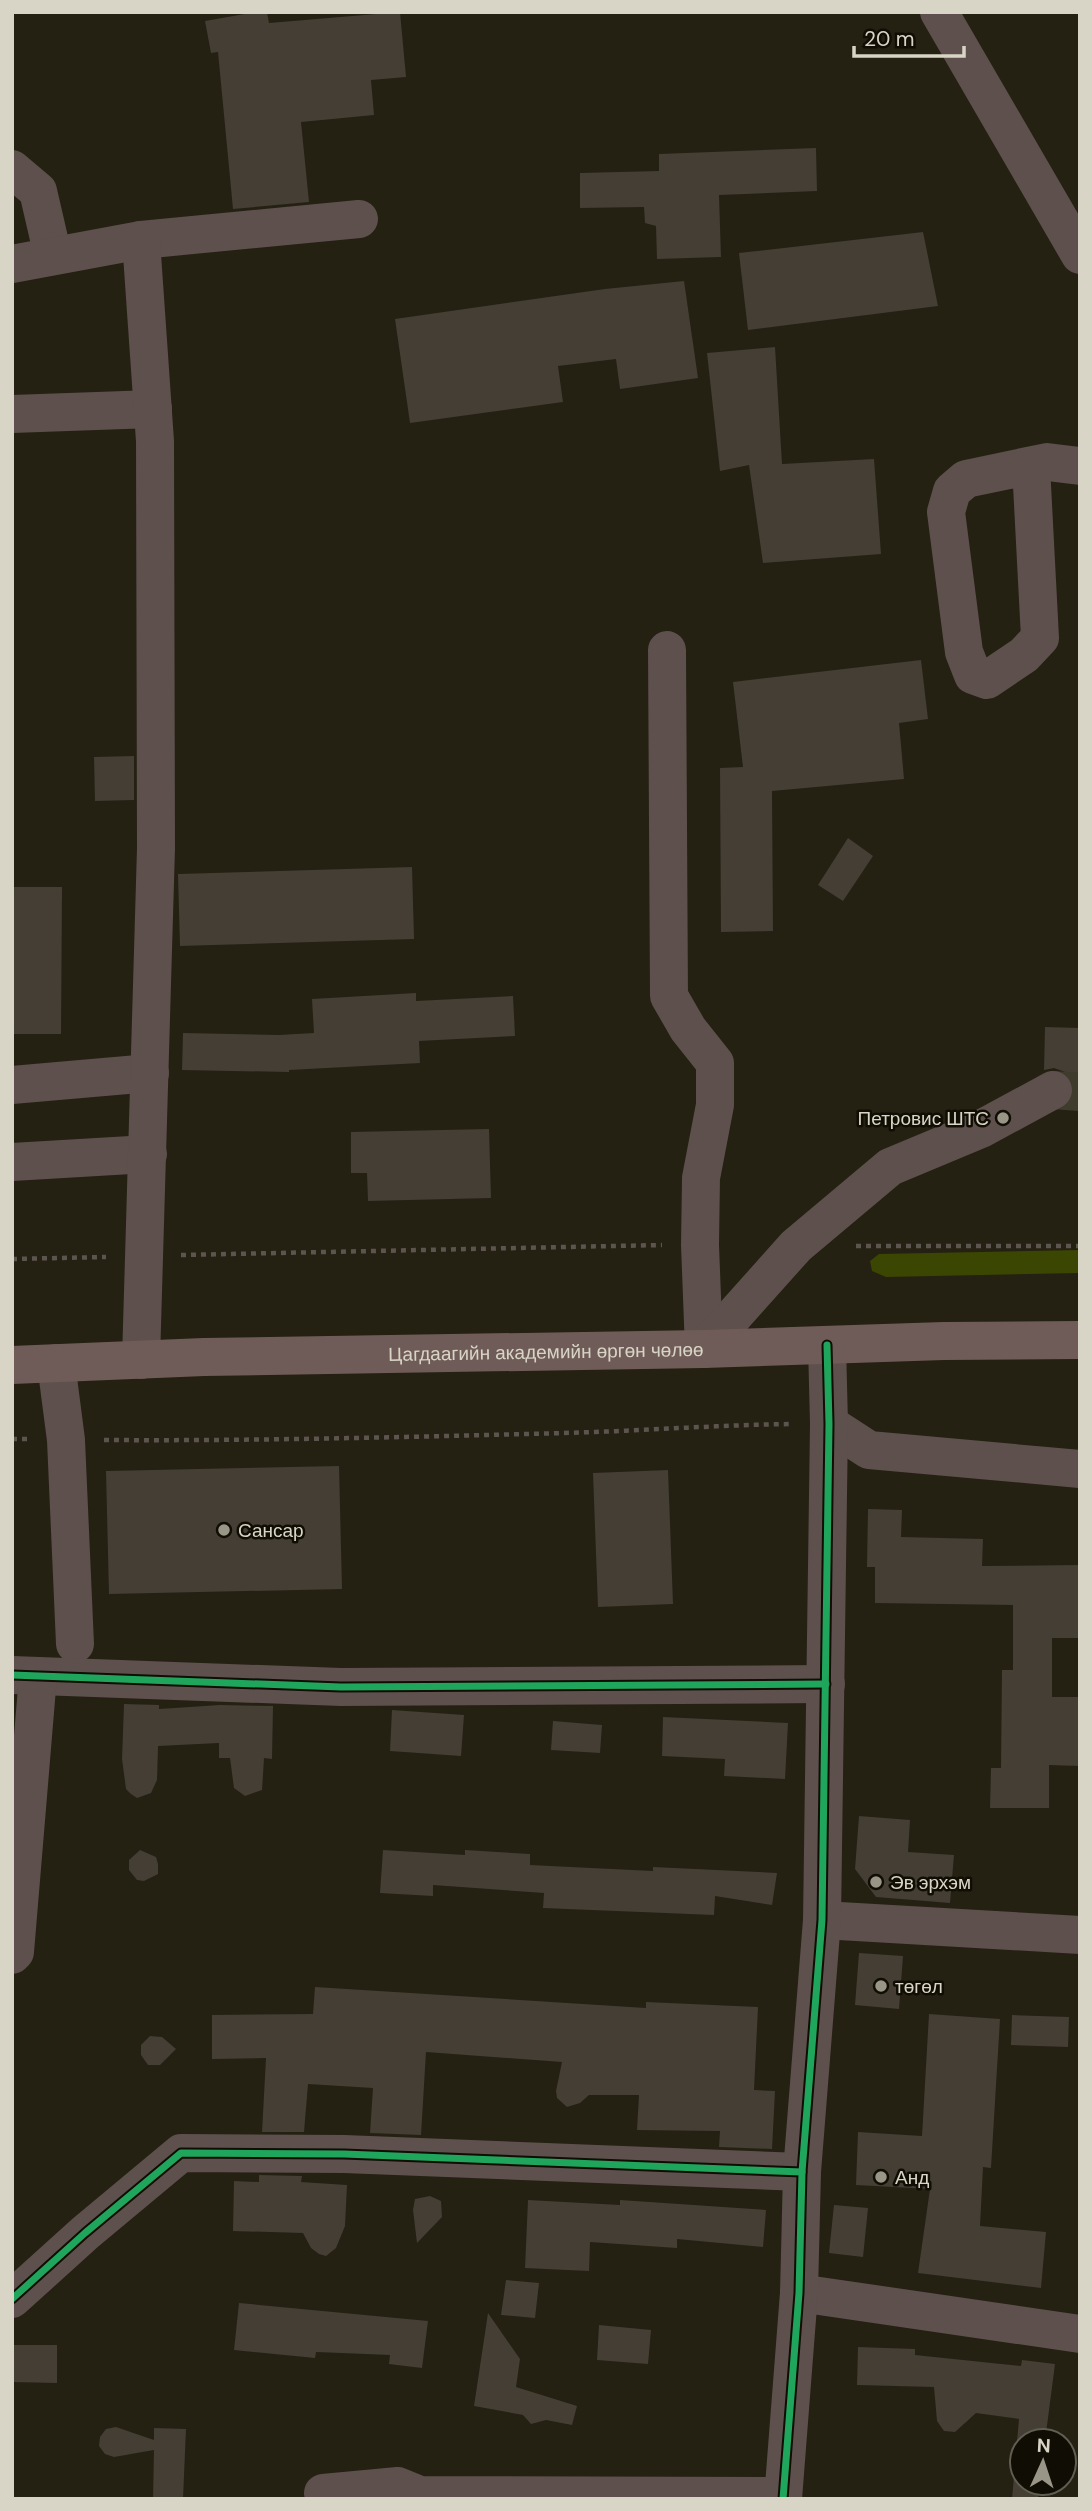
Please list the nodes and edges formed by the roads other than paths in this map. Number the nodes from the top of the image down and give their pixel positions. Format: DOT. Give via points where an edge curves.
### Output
graph roads {
  1 [pos="939,12"];
  2 [pos="12,169"];
  3 [pos="359,219"];
  4 [pos="141,240"];
  5 [pos="1080,255"];
  6 [pos="53,256"];
  7 [pos="12,264"];
  8 [pos="153,409"];
  9 [pos="12,414"];
  10 [pos="1031,466"];
  11 [pos="1080,466"];
  12 [pos="667,650"];
  13 [pos="150,1073"];
  14 [pos="12,1084"];
  15 [pos="1053,1090"];
  16 [pos="148,1154"];
  17 [pos="12,1162"];
  18 [pos="1080,1340"];
  19 [pos="827,1345"];
  20 [pos="704,1349"];
  21 [pos="141,1360"];
  22 [pos="56,1363"];
  23 [pos="12,1365"];
  24 [pos="829,1424"];
  25 [pos="1080,1469"];
  26 [pos="75,1644"];
  27 [pos="25,1676"];
  28 [pos="826,1684"];
  29 [pos="822,1920"];
  30 [pos="1080,1935"];
  31 [pos="12,1955"];
  32 [pos="802,2172"];
  33 [pos="799,2294"];
  34 [pos="12,2299"];
  35 [pos="1080,2334"];
  36 [pos="324,2493"];
  37 [pos="783,2497"];
  1 -- 5 [label="street"];
  2 -- 6 [label="street" via="38,191"];
  3 -- 4 [label="street"];
  4 -- 6 [label="street"];
  4 -- 8 [label="street"];
  6 -- 7 [label="street"];
  8 -- 9 [label="street"];
  8 -- 13 [label="street" via="156,848"];
  10 -- 10 [label="street" via="966,479 952,491 946,512 964,652 973,675 987,680 1040,638"];
  10 -- 11 [label="street" via="1047,462"];
  12 -- 20 [label="street" via="669,996 715,1063 715,1105 701,1178"];
  13 -- 14 [label="street"];
  13 -- 16 [label="street"];
  15 -- 20 [label="street" via="981,1129 890,1167 796,1246"];
  16 -- 17 [label="street"];
  16 -- 21 [label="street"];
  18 -- 19 [label="highway, Цагдаагийн академийн өргөн чөлөө"];
  19 -- 20 [label="highway, Цагдаагийн академийн өргөн чөлөө"];
  19 -- 24 [label="street"];
  20 -- 21 [label="highway, Цагдаагийн академийн өргөн чөлөө"];
  21 -- 22 [label="highway, Цагдаагийн академийн өргөн чөлөө"];
  22 -- 23 [label="highway, Цагдаагийн академийн өргөн чөлөө"];
  22 -- 26 [label="street" via="66,1440"];
  24 -- 25 [label="street" via="869,1450"];
  24 -- 28 [label="street"];
  27 -- 28 [label="street" via="341,1688"];
  27 -- 31 [label="street" via="25,1857"];
  28 -- 29 [label="street"];
  29 -- 30 [label="street"];
  29 -- 32 [label="street"];
  32 -- 33 [label="street"];
  32 -- 34 [label="street" via="344,2154 181,2153"];
  33 -- 35 [label="street"];
  33 -- 37 [label="street"];
  36 -- 37 [label="street" via="398,2486 420,2495"];
}
